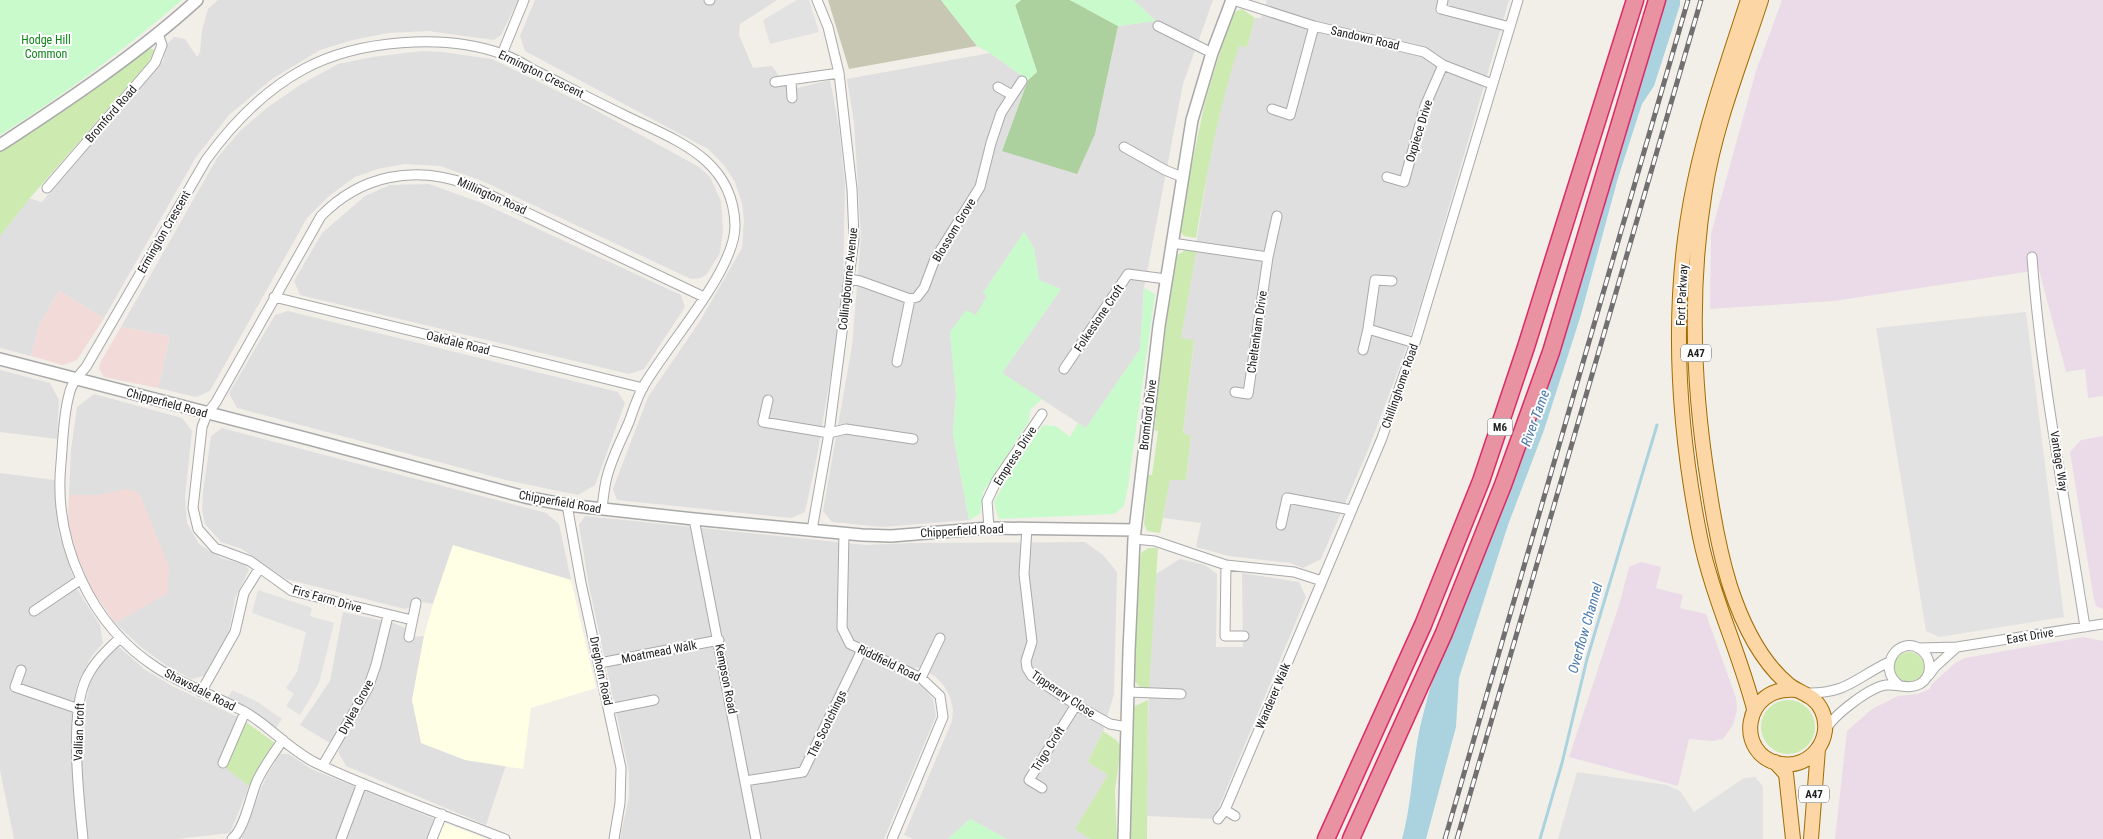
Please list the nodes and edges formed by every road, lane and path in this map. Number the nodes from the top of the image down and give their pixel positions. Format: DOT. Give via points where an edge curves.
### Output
graph roads {
  1 [pos="197,0"];
  2 [pos="524,0"];
  3 [pos="817,0"];
  4 [pos="1232,0"];
  5 [pos="1443,0"];
  6 [pos="1518,0"];
  7 [pos="1635,0"];
  8 [pos="1657,0"];
  9 [pos="1748,0"];
  10 [pos="1762,0"];
  11 [pos="1158,26"];
  12 [pos="1314,26"];
  13 [pos="1510,27"];
  14 [pos="158,34"];
  15 [pos="1212,53"];
  16 [pos="502,54"];
  17 [pos="1443,65"];
  18 [pos="839,73"];
  19 [pos="791,81"];
  20 [pos="1022,81"];
  21 [pos="775,82"];
  22 [pos="1492,84"];
  23 [pos="998,87"];
  24 [pos="1012,95"];
  25 [pos="792,98"];
  26 [pos="1272,109"];
  27 [pos="0,145"];
  28 [pos="1124,147"];
  29 [pos="1182,177"];
  30 [pos="1387,177"];
  31 [pos="47,188"];
  32 [pos="1277,216"];
  33 [pos="1172,243"];
  34 [pos="1268,257"];
  35 [pos="2032,257"];
  36 [pos="849,279"];
  37 [pos="1166,279"];
  38 [pos="1392,281"];
  39 [pos="274,297"];
  40 [pos="704,297"];
  41 [pos="910,299"];
  42 [pos="1368,329"];
  43 [pos="1415,343"];
  44 [pos="1363,350"];
  45 [pos="0,359"];
  46 [pos="897,362"];
  47 [pos="1064,369"];
  48 [pos="75,380"];
  49 [pos="643,388"];
  50 [pos="1235,392"];
  51 [pos="768,400"];
  52 [pos="207,414"];
  53 [pos="1042,414"];
  54 [pos="829,433"];
  55 [pos="913,440"];
  56 [pos="567,505"];
  57 [pos="602,509"];
  58 [pos="1351,510"];
  59 [pos="694,519"];
  60 [pos="1281,525"];
  61 [pos="989,528"];
  62 [pos="1026,528"];
  63 [pos="812,530"];
  64 [pos="844,534"];
  65 [pos="1135,535"];
  66 [pos="1226,565"];
  67 [pos="259,568"];
  68 [pos="80,580"];
  69 [pos="1322,581"];
  70 [pos="416,603"];
  71 [pos="34,611"];
  72 [pos="388,616"];
  73 [pos="412,620"];
  74 [pos="2103,624"];
  75 [pos="2085,627"];
  76 [pos="1244,636"];
  77 [pos="409,637"];
  78 [pos="120,638"];
  79 [pos="940,638"];
  80 [pos="719,640"];
  81 [pos="1958,647"];
  82 [pos="1919,648"];
  83 [pos="862,650"];
  84 [pos="1889,662"];
  85 [pos="600,663"];
  86 [pos="22,670"];
  87 [pos="921,678"];
  88 [pos="1926,678"];
  89 [pos="1899,685"];
  90 [pos="201,692"];
  91 [pos="1128,692"];
  92 [pos="1801,692"];
  93 [pos="1181,694"];
  94 [pos="654,700"];
  95 [pos="1076,705"];
  96 [pos="79,709"];
  97 [pos="609,709"];
  98 [pos="1754,709"];
  99 [pos="245,712"];
  100 [pos="1127,727"];
  101 [pos="1825,731"];
  102 [pos="282,740"];
  103 [pos="1818,749"];
  104 [pos="1775,762"];
  105 [pos="223,763"];
  106 [pos="323,765"];
  107 [pos="745,781"];
  108 [pos="362,783"];
  109 [pos="1042,788"];
  110 [pos="1224,810"];
  111 [pos="442,814"];
  112 [pos="1235,816"];
  113 [pos="1218,820"];
  114 [pos="83,839"];
  115 [pos="232,839"];
  116 [pos="341,839"];
  117 [pos="432,839"];
  118 [pos="505,839"];
  119 [pos="614,839"];
  120 [pos="756,839"];
  121 [pos="892,839"];
  122 [pos="1124,839"];
  123 [pos="1326,839"];
  124 [pos="1351,839"];
  125 [pos="1793,839"];
  126 [pos="1811,839"];
  1 -- 14 [label="street"];
  2 -- 16 [label="street"];
  3 -- 18 [label="street, Collingbourne Avenue" via="828,27"];
  4 -- 12 [label="street, Sandown Road"];
  4 -- 15 [label="street, Bromford Drive"];
  5 -- 13 [label="street" via="1441,9"];
  6 -- 13 [label="street, Chillinghome Road"];
  7 -- 123 [label="highway, M6" via="1481,482 1423,625"];
  8 -- 124 [label="highway, M6" via="1551,352 1507,476 1444,633"];
  9 -- 98 [label="main road, Fort Parkway / A47" via="1706,133 1694,186 1681,283 1679,362 1684,432 1700,537"];
  10 -- 92 [label="main road, Fort Parkway / A47" via="1717,137 1705,188 1696,281 1695,367 1703,453 1716,531 1730,587 1756,648 1769,665"];
  11 -- 15 [label="street"];
  12 -- 17 [label="street, Sandown Road" via="1424,52"];
  12 -- 26 [label="street" via="1290,115"];
  13 -- 22 [label="street, Chillinghome Road"];
  14 -- 27 [label="street"];
  14 -- 31 [label="street, Bromford Road" via="162,44 156,63"];
  15 -- 29 [label="street, Bromford Drive" via="1192,120"];
  16 -- 40 [label="street, Ermington Crescent" via="684,146 715,168 728,189 735,225 730,252"];
  16 -- 48 [label="street, Ermington Crescent" via="436,41 391,44 326,59 303,69 271,92 226,133 206,160 86,367"];
  17 -- 22 [label="street, Sandown Road"];
  17 -- 30 [label="street, Oxpiece Drive" via="1425,106 1404,182"];
  18 -- 19 [label="street"];
  18 -- 36 [label="street, Collingbourne Avenue" via="852,189 854,239"];
  19 -- 21 [label="street"];
  19 -- 25 [label="street"];
  20 -- 24 [label="street, Blossom Grove"];
  22 -- 43 [label="street, Chillinghome Road"];
  23 -- 24 [label="street"];
  24 -- 41 [label="street, Blossom Grove" via="1001,113 980,187 935,259 924,288 917,297"];
  28 -- 29 [label="street"];
  29 -- 33 [label="street, Bromford Drive"];
  32 -- 34 [label="street, Cheltenham Drive"];
  33 -- 34 [label="street"];
  33 -- 37 [label="street, Bromford Drive"];
  34 -- 50 [label="street, Cheltenham Drive" via="1248,394"];
  35 -- 75 [label="street, Vantage Way" via="2045,377"];
  36 -- 41 [label="street"];
  36 -- 54 [label="street, Collingbourne Avenue"];
  37 -- 47 [label="street, Folkestone Croft" via="1128,274"];
  37 -- 65 [label="street, Bromford Drive"];
  38 -- 42 [label="street" via="1375,280"];
  39 -- 40 [label="street, Millington Road" via="312,229 333,204 355,189 379,180 414,174 447,176 467,184"];
  39 -- 49 [label="street, Oakdale Road"];
  39 -- 52 [label="street, Millington Road"];
  40 -- 49 [label="street, Ermington Crescent"];
  41 -- 46 [label="street"];
  42 -- 43 [label="street"];
  42 -- 44 [label="street"];
  43 -- 58 [label="street, Chillinghome Road" via="1382,438"];
  45 -- 48 [label="street, Chipperfield Road"];
  48 -- 52 [label="street, Chipperfield Road"];
  48 -- 68 [label="street, Shawsdale Road" via="69,395 60,496 63,523"];
  49 -- 57 [label="street, Ermington Crescent" via="606,479"];
  51 -- 54 [label="street" via="763,422"];
  52 -- 56 [label="street, Chipperfield Road" via="525,497"];
  52 -- 67 [label="street, Firs Farm Drive" via="202,427 194,518 202,535 215,548 242,557"];
  53 -- 61 [label="street, Empress Drive" via="997,480 988,501"];
  54 -- 55 [label="street" via="846,429"];
  54 -- 63 [label="street, Collingbourne Avenue"];
  56 -- 57 [label="street, Chipperfield Road"];
  56 -- 85 [label="street, Dreghorn Road"];
  57 -- 59 [label="street, Chipperfield Road"];
  58 -- 60 [label="street" via="1287,498"];
  58 -- 69 [label="street, Chillinghome Road"];
  59 -- 63 [label="street, Chipperfield Road"];
  59 -- 80 [label="street, Kempson Road"];
  61 -- 62 [label="street, Chipperfield Road"];
  61 -- 64 [label="street, Chipperfield Road" via="891,536"];
  62 -- 65 [label="street, Chipperfield Road"];
  62 -- 95 [label="street, Tipperary Close" via="1024,574 1032,642 1027,668 1032,676"];
  63 -- 64 [label="street, Chipperfield Road"];
  64 -- 83 [label="street, Riddfield Road" via="842,628 850,644"];
  65 -- 66 [label="street"];
  65 -- 91 [label="street, Bromford Drive"];
  66 -- 69 [label="street" via="1294,572"];
  66 -- 76 [label="street" via="1225,636"];
  67 -- 72 [label="street, Firs Farm Drive" via="292,591"];
  67 -- 90 [label="street" via="244,593 235,632"];
  68 -- 71 [label="street"];
  68 -- 78 [label="street, Shawsdale Road"];
  69 -- 110 [label="street, Wanderer Walk"];
  70 -- 73 [label="street"];
  72 -- 73 [label="street, Firs Farm Drive"];
  72 -- 106 [label="street, Drylea Grove" via="368,688"];
  73 -- 77 [label="street"];
  74 -- 75 [label="street, East Drive"];
  75 -- 81 [label="street, East Drive"];
  78 -- 90 [label="street, Shawsdale Road" via="156,667"];
  78 -- 96 [label="street, Vallian Croft" via="95,663 83,687"];
  79 -- 87 [label="street"];
  80 -- 85 [label="street, Moatmead Walk"];
  80 -- 107 [label="street, Kempson Road"];
  81 -- 82 [label="street, East Drive"];
  81 -- 88 [label="street"];
  82 -- 84 [label="street" via="1903,647 1893,654"];
  82 -- 88 [label="street" via="1929,661 1930,670"];
  83 -- 87 [label="street, Riddfield Road"];
  83 -- 107 [label="street, The Scotchings" via="803,772"];
  84 -- 89 [label="street" via="1889,672"];
  84 -- 92 [label="street" via="1851,685 1825,694"];
  85 -- 97 [label="street, Dreghorn Road"];
  86 -- 96 [label="street" via="15,687"];
  87 -- 121 [label="street, Riddfield Road" via="940,696 944,717"];
  88 -- 89 [label="street" via="1914,687"];
  89 -- 101 [label="street" via="1884,685 1869,693 1838,714"];
  90 -- 99 [label="street, Shawsdale Road"];
  91 -- 93 [label="street"];
  91 -- 100 [label="street, Bromford Drive"];
  92 -- 98 [label="main road" via="1777,691 1760,701"];
  92 -- 101 [label="main road, Fort Parkway / A47" via="1820,706 1825,718"];
  94 -- 97 [label="street"];
  95 -- 100 [label="street, Tipperary Close" via="1110,724"];
  95 -- 109 [label="street, Trigo Croft" via="1029,780"];
  96 -- 114 [label="street, Vallian Croft" via="78,775"];
  97 -- 119 [label="street, Dreghorn Road" via="621,768 621,794"];
  98 -- 104 [label="main road, Fort Parkway / A47" via="1750,724 1752,738 1762,754"];
  99 -- 102 [label="street, Shawsdale Road"];
  99 -- 105 [label="street"];
  100 -- 122 [label="street, Bromford Drive"];
  101 -- 103 [label="main road, A47"];
  102 -- 106 [label="street, Shawsdale Road"];
  102 -- 115 [label="street" via="265,764"];
  103 -- 104 [label="main road" via="1798,763"];
  103 -- 126 [label="main road, A47"];
  104 -- 125 [label="main road, Fort Parkway / A47" via="1786,774"];
  106 -- 108 [label="street, Shawsdale Road"];
  107 -- 120 [label="street, Kempson Road"];
  108 -- 111 [label="street, Shawsdale Road"];
  108 -- 116 [label="street"];
  110 -- 112 [label="street"];
  110 -- 113 [label="street, Wanderer Walk"];
  111 -- 117 [label="street"];
  111 -- 118 [label="street, Shawsdale Road"];
}
